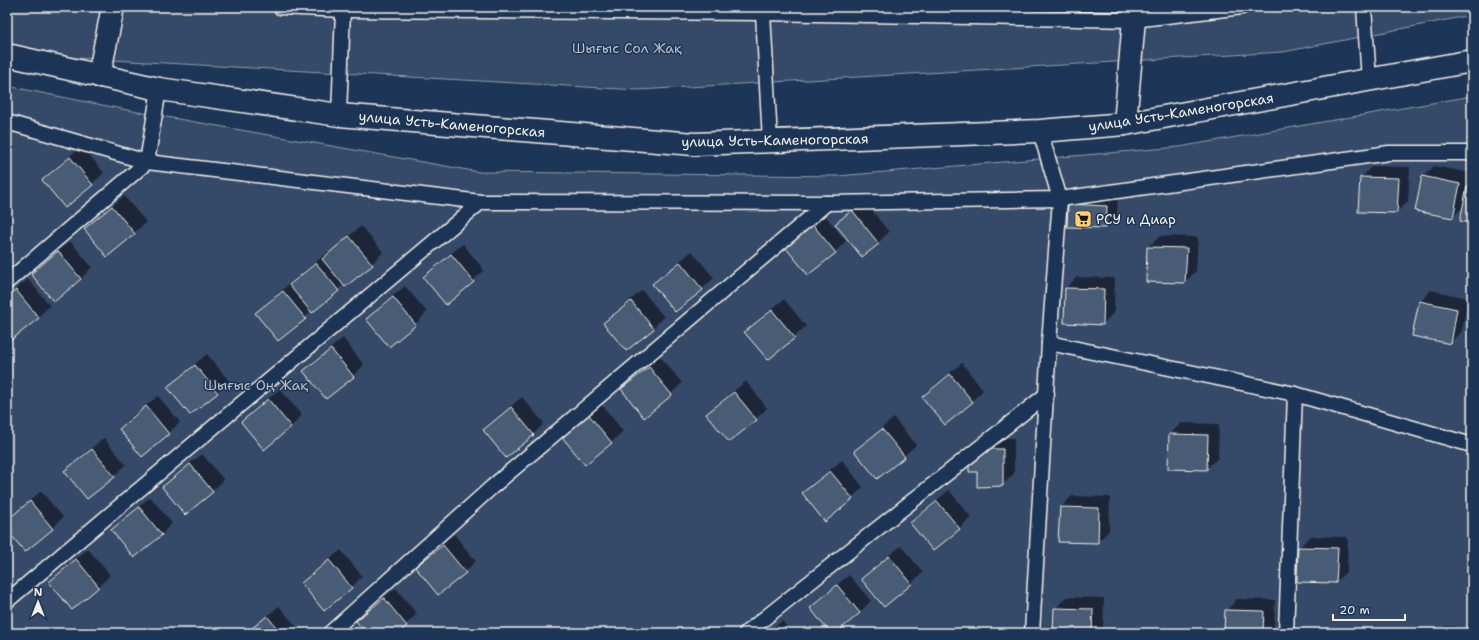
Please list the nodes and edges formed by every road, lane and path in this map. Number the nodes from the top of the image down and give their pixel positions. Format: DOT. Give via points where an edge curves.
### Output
graph roads {
  1 [pos="113,7"];
  2 [pos="280,7"];
  3 [pos="1242,7"];
  4 [pos="1364,7"];
  5 [pos="343,10"];
  6 [pos="763,13"];
  7 [pos="1134,14"];
  8 [pos="7,55"];
  9 [pos="1472,61"];
  10 [pos="99,76"];
  11 [pos="1369,80"];
  12 [pos="159,89"];
  13 [pos="339,115"];
  14 [pos="7,122"];
  15 [pos="1125,124"];
  16 [pos="1040,131"];
  17 [pos="770,141"];
  18 [pos="1472,153"];
  19 [pos="147,162"];
  20 [pos="1060,199"];
  21 [pos="481,202"];
  22 [pos="827,203"];
  23 [pos="7,282"];
  24 [pos="1050,343"];
  25 [pos="1047,394"];
  26 [pos="1295,394"];
  27 [pos="1472,445"];
  28 [pos="7,601"];
  29 [pos="330,633"];
  30 [pos="746,633"];
  31 [pos="1032,633"];
  32 [pos="1286,633"];
  1 -- 10 [label="street"];
  2 -- 5 [label="lane"];
  3 -- 7 [label="lane"];
  4 -- 11 [label="lane"];
  5 -- 6 [label="lane"];
  5 -- 13 [label="lane"];
  6 -- 7 [label="lane"];
  6 -- 17 [label="lane"];
  7 -- 15 [label="street"];
  8 -- 10 [label="street, улица Усть-Каменогорская"];
  9 -- 11 [label="street, улица Усть-Каменогорская"];
  10 -- 12 [label="street, улица Усть-Каменогорская"];
  11 -- 15 [label="street, улица Усть-Каменогорская"];
  12 -- 13 [label="street, улица Усть-Каменогорская"];
  12 -- 19 [label="lane"];
  13 -- 17 [label="street, улица Усть-Каменогорская" via="694,144"];
  14 -- 19 [label="lane"];
  15 -- 16 [label="street, улица Усть-Каменогорская"];
  16 -- 17 [label="street, улица Усть-Каменогорская"];
  16 -- 20 [label="lane"];
  18 -- 20 [label="lane" via="1389,153"];
  19 -- 21 [label="lane"];
  19 -- 23 [label="lane"];
  20 -- 22 [label="lane"];
  20 -- 24 [label="lane"];
  21 -- 22 [label="lane"];
  21 -- 28 [label="lane"];
  22 -- 29 [label="lane" via="492,487"];
  24 -- 25 [label="lane"];
  24 -- 26 [label="lane"];
  25 -- 30 [label="lane"];
  25 -- 31 [label="lane"];
  26 -- 27 [label="lane"];
  26 -- 32 [label="lane"];
}
